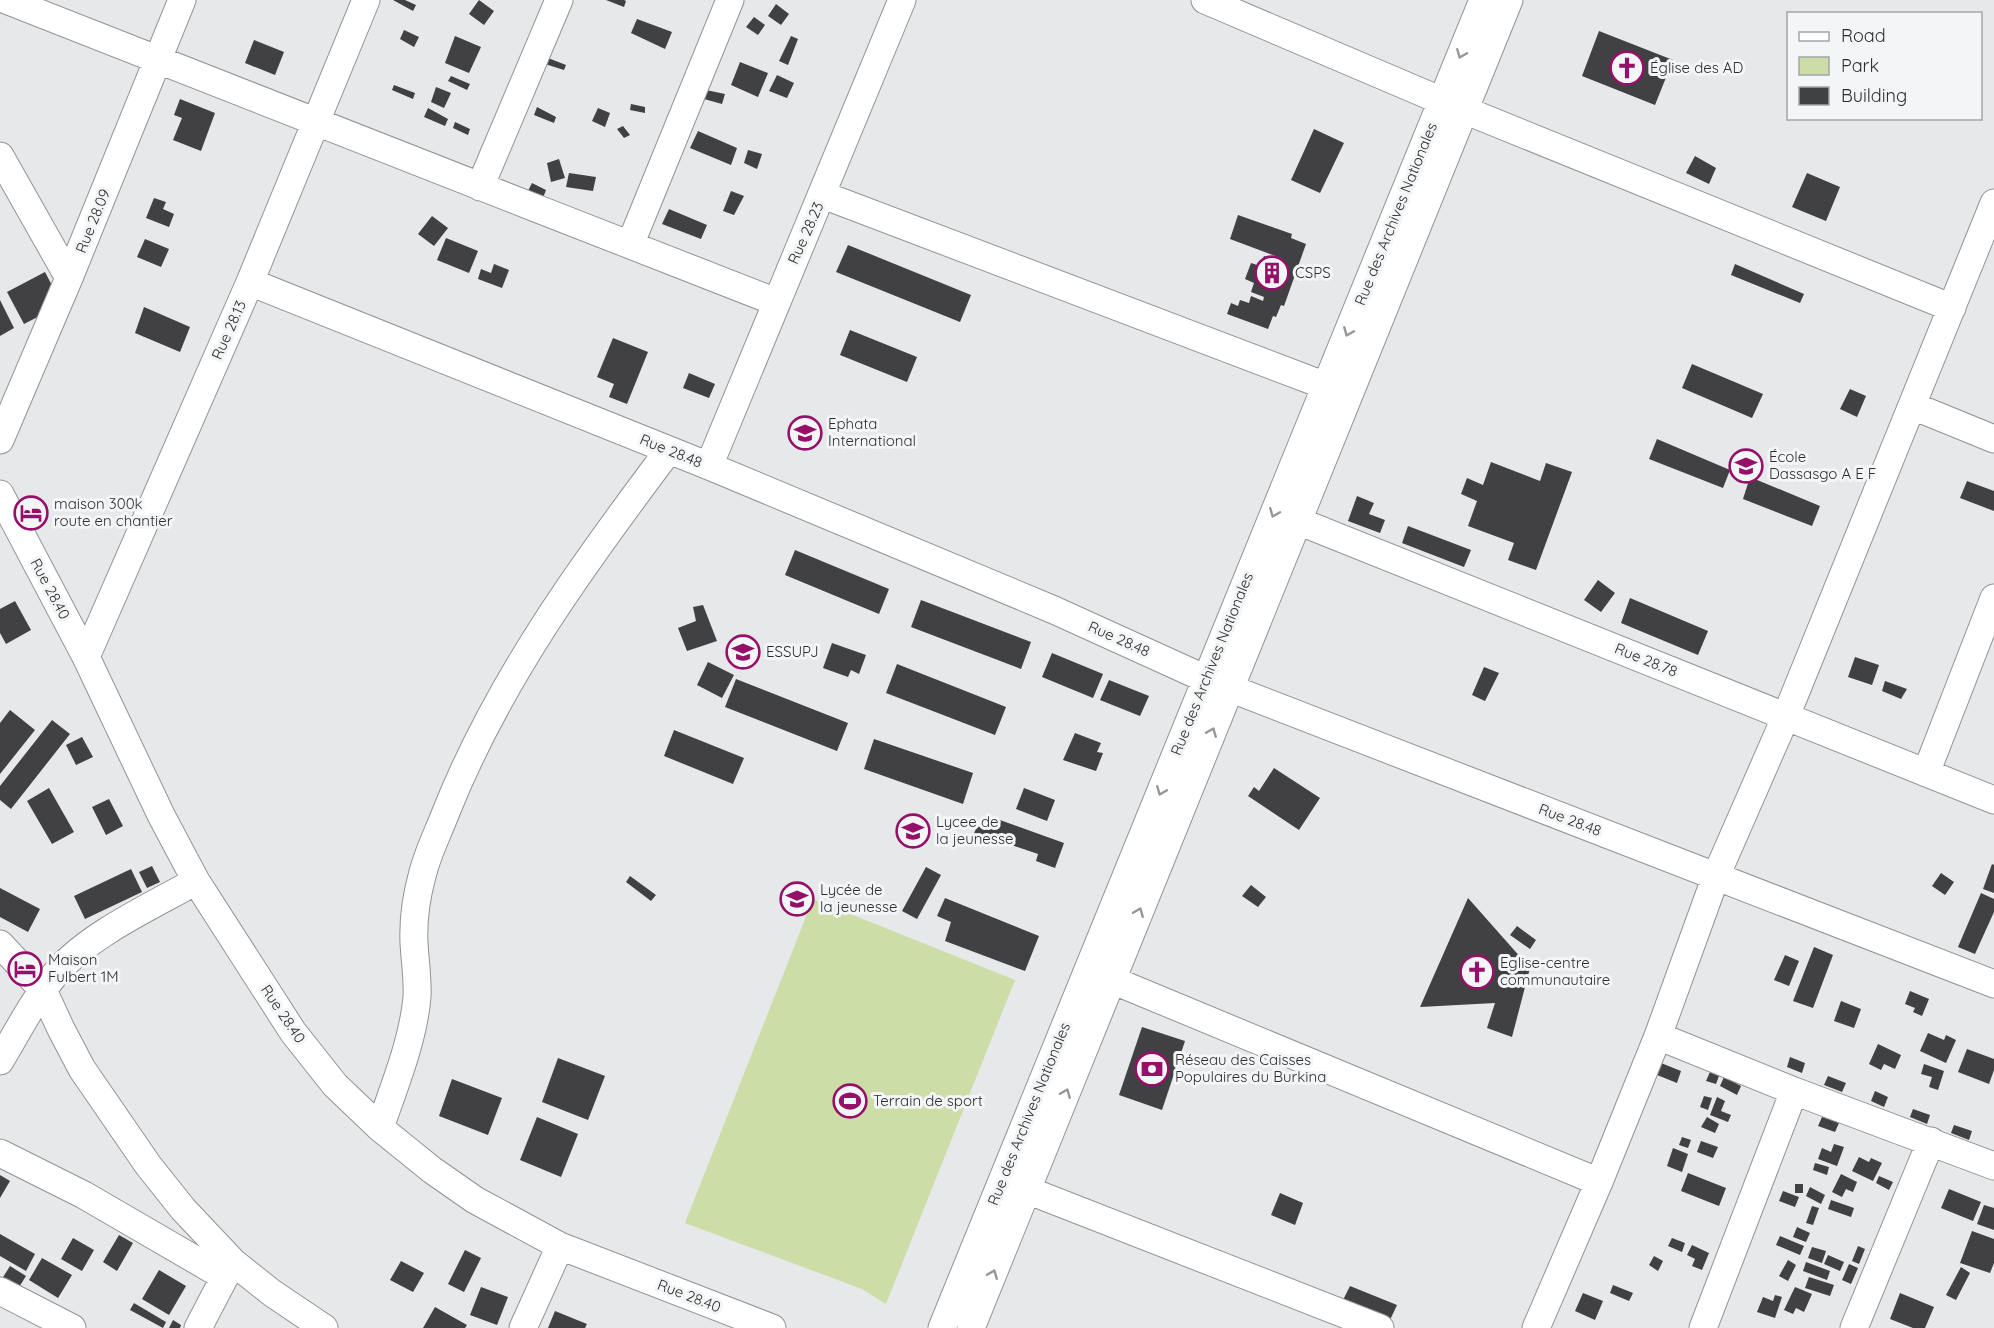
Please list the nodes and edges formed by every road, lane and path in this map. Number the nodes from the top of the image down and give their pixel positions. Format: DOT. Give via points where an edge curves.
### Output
graph roads {
  1 [pos="6,0"];
  2 [pos="182,0"];
  3 [pos="366,0"];
  4 [pos="559,0"];
  5 [pos="730,0"];
  6 [pos="902,0"];
  7 [pos="1204,0"];
  8 [pos="1483,0"];
  9 [pos="1509,0"];
  10 [pos="158,60"];
  11 [pos="1453,106"];
  12 [pos="316,121"];
  13 [pos="0,156"];
  14 [pos="480,187"];
  15 [pos="823,195"];
  16 [pos="1994,203"];
  17 [pos="630,245"];
  18 [pos="69,278"];
  19 [pos="249,282"];
  20 [pos="776,302"];
  21 [pos="1952,308"];
  22 [pos="1326,386"];
  23 [pos="1913,406"];
  24 [pos="1994,439"];
  25 [pos="0,440"];
  26 [pos="669,450"];
  27 [pos="709,466"];
  28 [pos="0,494"];
  29 [pos="1298,521"];
  30 [pos="1994,598"];
  31 [pos="86,657"];
  32 [pos="1218,683"];
  33 [pos="1786,716"];
  34 [pos="1926,773"];
  35 [pos="1994,800"];
  36 [pos="1716,876"];
  37 [pos="196,881"];
  38 [pos="0,944"];
  39 [pos="1112,980"];
  40 [pos="1994,984"];
  41 [pos="43,990"];
  42 [pos="1658,1036"];
  43 [pos="0,1061"];
  44 [pos="1794,1091"];
  45 [pos="380,1128"];
  46 [pos="1931,1141"];
  47 [pos="0,1153"];
  48 [pos="1994,1166"];
  49 [pos="1599,1182"];
  50 [pos="1027,1190"];
  51 [pos="560,1246"];
  52 [pos="229,1269"];
  53 [pos="0,1291"];
  54 [pos="72,1328"];
  55 [pos="198,1328"];
  56 [pos="324,1328"];
  57 [pos="523,1328"];
  58 [pos="772,1328"];
  59 [pos="942,1328"];
  60 [pos="971,1328"];
  61 [pos="1380,1328"];
  62 [pos="1536,1328"];
  63 [pos="1702,1328"];
  64 [pos="1854,1328"];
  1 -- 10 [label="street"];
  2 -- 10 [label="street, Rue 28.09"];
  3 -- 12 [label="street, Rue 28.13"];
  4 -- 14 [label="street"];
  5 -- 17 [label="street"];
  6 -- 15 [label="street, Rue 28.23"];
  7 -- 11 [label="street"];
  8 -- 11 [label="street, Rue des Archives Nationales, one-way"];
  9 -- 11 [label="street, Rue des Archives Nationales"];
  10 -- 12 [label="street"];
  10 -- 18 [label="street, Rue 28.09"];
  11 -- 21 [label="street"];
  11 -- 22 [label="street, Rue des Archives Nationales, one-way"];
  11 -- 29 [label="street, Rue des Archives Nationales"];
  12 -- 14 [label="street"];
  12 -- 19 [label="street, Rue 28.13"];
  13 -- 18 [label="street"];
  14 -- 17 [label="street"];
  15 -- 20 [label="street, Rue 28.23"];
  15 -- 22 [label="street"];
  16 -- 21 [label="street"];
  17 -- 20 [label="street"];
  18 -- 25 [label="street, Rue 28.09"];
  19 -- 26 [label="street, Rue 28.48"];
  19 -- 31 [label="street, Rue 28.13"];
  20 -- 27 [label="street, Rue 28.23"];
  21 -- 23 [label="street"];
  22 -- 32 [label="street, Rue des Archives Nationales, one-way"];
  23 -- 24 [label="street"];
  23 -- 33 [label="street"];
  26 -- 27 [label="street, Rue 28.48"];
  26 -- 45 [label="street" via="527,650 463,771 422,873 415,905 415,1017"];
  27 -- 32 [label="street, Rue 28.48"];
  28 -- 31 [label="street, Rue 28.40"];
  29 -- 32 [label="street, Rue des Archives Nationales"];
  29 -- 33 [label="street, Rue 28.78"];
  30 -- 34 [label="street"];
  31 -- 37 [label="street, Rue 28.40"];
  32 -- 36 [label="street, Rue 28.48"];
  39 -- 32 [label="street, Rue des Archives Nationales, one-way"];
  32 -- 59 [label="street, Rue des Archives Nationales, one-way"];
  33 -- 34 [label="street, Rue 28.78"];
  33 -- 36 [label="street"];
  34 -- 35 [label="street, Rue 28.78"];
  36 -- 40 [label="street, Rue 28.48"];
  36 -- 42 [label="street"];
  37 -- 41 [label="street" via="97,937 79,950"];
  37 -- 45 [label="street, Rue 28.40" via="293,1032 335,1084"];
  38 -- 41 [label="street"];
  39 -- 49 [label="street"];
  50 -- 39 [label="street, Rue des Archives Nationales, one-way"];
  41 -- 43 [label="street"];
  41 -- 52 [label="street" via="82,1069 148,1165"];
  42 -- 44 [label="street"];
  42 -- 49 [label="street"];
  44 -- 46 [label="street"];
  44 -- 63 [label="street"];
  45 -- 51 [label="street, Rue 28.40" via="475,1200"];
  46 -- 48 [label="street"];
  46 -- 64 [label="street"];
  47 -- 52 [label="street"];
  49 -- 62 [label="street"];
  60 -- 50 [label="street, Rue des Archives Nationales, one-way"];
  50 -- 61 [label="street"];
  51 -- 57 [label="street"];
  51 -- 58 [label="street, Rue 28.40"];
  52 -- 55 [label="street"];
  52 -- 56 [label="street"];
  53 -- 54 [label="street"];
}
